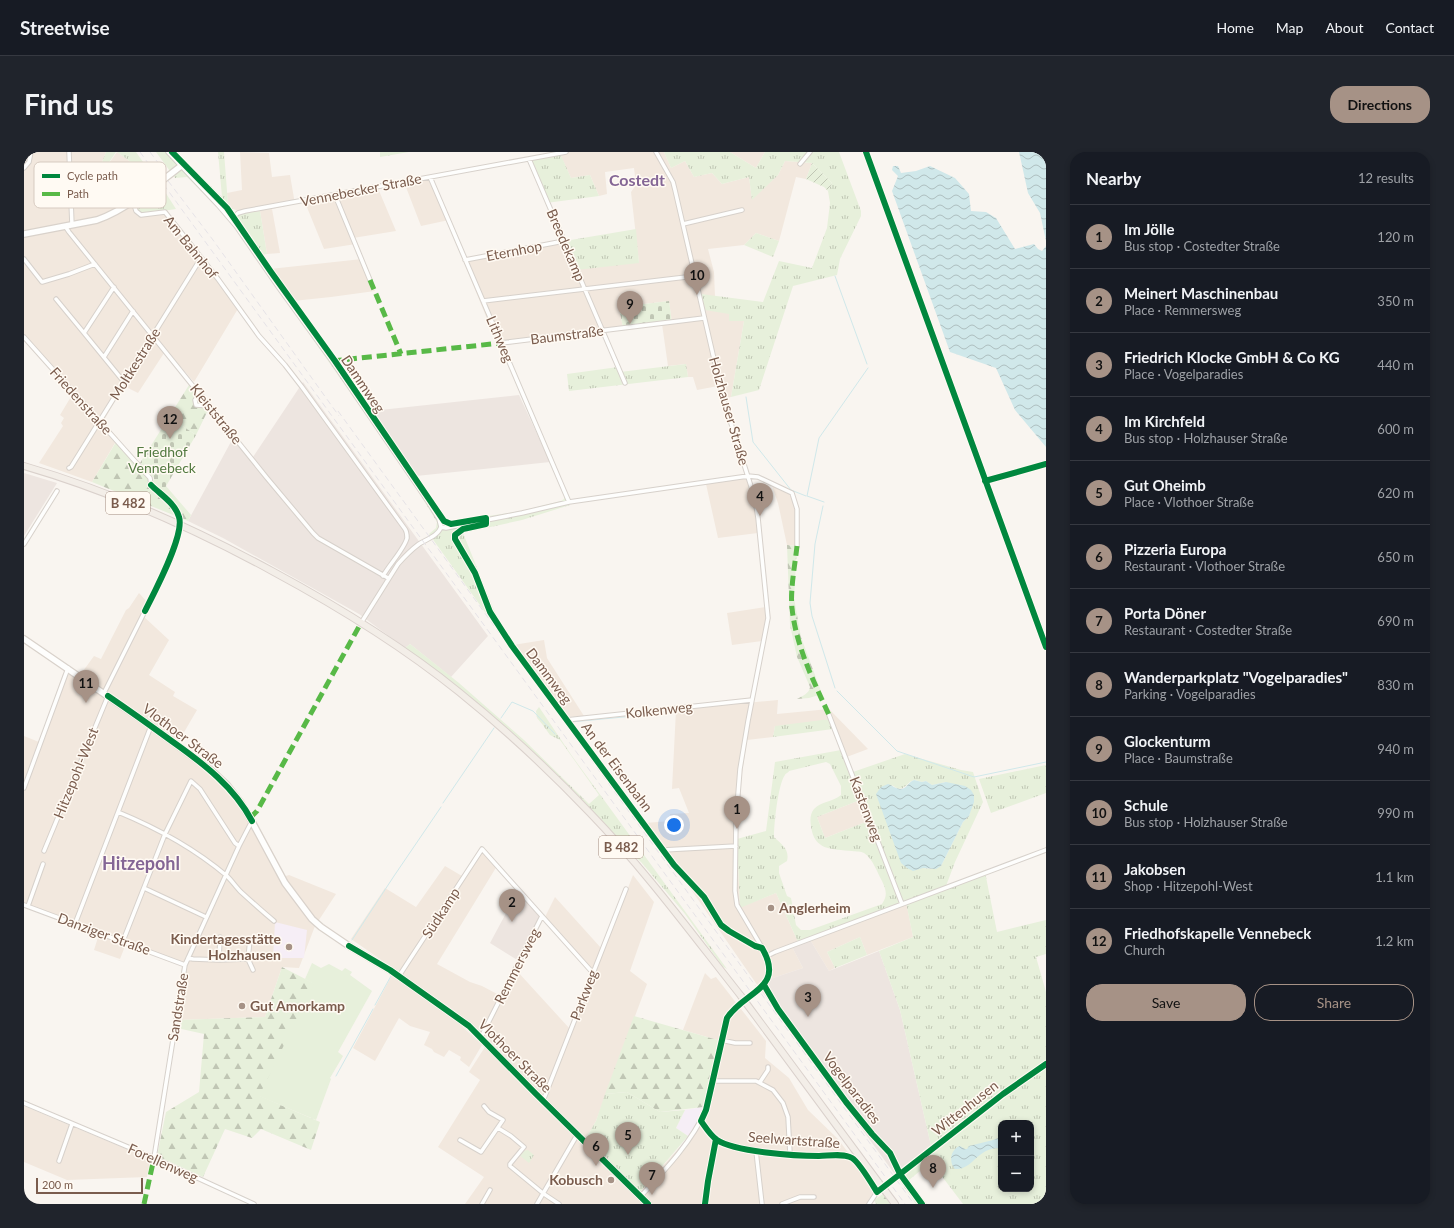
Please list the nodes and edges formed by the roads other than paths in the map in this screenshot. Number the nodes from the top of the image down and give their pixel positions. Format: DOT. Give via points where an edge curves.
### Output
graph roads {
  1 [pos="31,152"];
  2 [pos="168,152"];
  3 [pos="566,152"];
  4 [pos="656,152"];
  5 [pos="810,152"];
  6 [pos="866,152"];
  7 [pos="529,159"];
  8 [pos="800,164"];
  9 [pos="181,166"];
  10 [pos="24,168"];
  11 [pos="166,177"];
  12 [pos="430,177"];
  13 [pos="335,195"];
  14 [pos="69,208"];
  15 [pos="122,208"];
  16 [pos="135,208"];
  17 [pos="742,210"];
  18 [pos="230,219"];
  19 [pos="683,224"];
  20 [pos="69,225"];
  21 [pos="24,234"];
  22 [pos="564,241"];
  23 [pos="201,258"];
  24 [pos="24,259"];
  25 [pos="465,260"];
  26 [pos="95,264"];
  27 [pos="694,276"];
  28 [pos="370,280"];
  29 [pos="114,287"];
  30 [pos="584,289"];
  31 [pos="56,299"];
  32 [pos="483,301"];
  33 [pos="133,311"];
  34 [pos="704,318"];
  35 [pos="602,331"];
  36 [pos="84,333"];
  37 [pos="153,336"];
  38 [pos="24,337"];
  39 [pos="501,343"];
  40 [pos="104,357"];
  41 [pos="124,382"];
  42 [pos="625,383"];
  43 [pos="203,397"];
  44 [pos="210,406"];
  45 [pos="99,421"];
  46 [pos="1046,464"];
  47 [pos="24,466"];
  48 [pos="69,468"];
  49 [pos="748,476"];
  50 [pos="985,480"];
  51 [pos="151,485"];
  52 [pos="56,490"];
  53 [pos="569,502"];
  54 [pos="442,527"];
  55 [pos="24,544"];
  56 [pos="797,546"];
  57 [pos="383,576"];
  58 [pos="388,578"];
  59 [pos="145,611"];
  60 [pos="361,623"];
  61 [pos="24,639"];
  62 [pos="512,646"];
  63 [pos="1046,647"];
  64 [pos="68,668"];
  65 [pos="106,695"];
  66 [pos="752,700"];
  67 [pos="829,715"];
  68 [pos="566,720"];
  69 [pos="151,726"];
  70 [pos="24,788"];
  71 [pos="118,812"];
  72 [pos="252,821"];
  73 [pos="165,834"];
  74 [pos="239,846"];
  75 [pos="736,846"];
  76 [pos="663,850"];
  77 [pos="1046,850"];
  78 [pos="44,851"];
  79 [pos="43,864"];
  80 [pos="226,875"];
  81 [pos="144,888"];
  82 [pos="626,890"];
  83 [pos="902,904"];
  84 [pos="26,905"];
  85 [pos="542,916"];
  86 [pos="206,917"];
  87 [pos="274,921"];
  88 [pos="75,924"];
  89 [pos="220,937"];
  90 [pos="250,939"];
  91 [pos="123,941"];
  92 [pos="762,948"];
  93 [pos="767,956"];
  94 [pos="188,958"];
  95 [pos="218,960"];
  96 [pos="248,960"];
  97 [pos="185,965"];
  98 [pos="253,970"];
  99 [pos="593,973"];
  100 [pos="399,976"];
  101 [pos="764,985"];
  102 [pos="481,1037"];
  103 [pos="721,1040"];
  104 [pos="750,1043"];
  105 [pos="1046,1064"];
  106 [pos="768,1067"];
  107 [pos="712,1081"];
  108 [pos="760,1082"];
  109 [pos="543,1101"];
  110 [pos="24,1103"];
  111 [pos="484,1106"];
  112 [pos="701,1121"];
  113 [pos="72,1124"];
  114 [pos="498,1128"];
  115 [pos="578,1135"];
  116 [pos="716,1139"];
  117 [pos="460,1140"];
  118 [pos="756,1151"];
  119 [pos="790,1154"];
  120 [pos="154,1158"];
  121 [pos="59,1161"];
  122 [pos="900,1174"];
  123 [pos="490,1190"];
  124 [pos="877,1192"];
  125 [pos="544,1194"];
  126 [pos="640,1197"];
  127 [pos="814,1198"];
  128 [pos="254,1204"];
  129 [pos="482,1204"];
  130 [pos="537,1204"];
  131 [pos="559,1204"];
  132 [pos="648,1204"];
  133 [pos="705,1204"];
  134 [pos="762,1204"];
  135 [pos="782,1204"];
  136 [pos="869,1204"];
  137 [pos="895,1204"];
  138 [pos="922,1204"];
  1 -- 10 [label="street" via="29,162"];
  2 -- 9 [label="street"];
  3 -- 7 [label="street, Vennebecker Straße"];
  4 -- 19 [label="street, Holzhauser Straße" via="673,182"];
  5 -- 8 [label="street"];
  6 -- 50 [label="street"];
  7 -- 12 [label="street, Vennebecker Straße"];
  7 -- 22 [label="street, Breedekamp"];
  9 -- 11 [label="street"];
  9 -- 18 [label="street"];
  12 -- 13 [label="street, Vennebecker Straße"];
  12 -- 25 [label="street, Lithweg"];
  13 -- 18 [label="street, Vennebecker Straße" via="246,211"];
  13 -- 28 [label="street"];
  14 -- 20 [label="street"];
  15 -- 20 [label="street" via="109,216"];
  16 -- 23 [label="street, Am Bahnhof" via="141,214 165,212"];
  17 -- 19 [label="street"];
  18 -- 54 [label="street, Dammweg" via="345,380 429,503"];
  19 -- 27 [label="street, Holzhauser Straße"];
  20 -- 21 [label="street"];
  20 -- 26 [label="street, Kleiststraße" via="68,232"];
  22 -- 25 [label="street, Eternhop"];
  22 -- 30 [label="street, Breedekamp"];
  23 -- 37 [label="street, Moltkestraße"];
  23 -- 57 [label="street, Am Bahnhof" via="259,336 302,387 405,529 405,542"];
  24 -- 26 [label="street" via="42,282"];
  25 -- 32 [label="street, Lithweg"];
  26 -- 29 [label="street, Kleiststraße"];
  27 -- 30 [label="street"];
  27 -- 34 [label="street, Holzhauser Straße"];
  29 -- 33 [label="street, Kleiststraße"];
  29 -- 36 [label="street"];
  30 -- 32 [label="street"];
  30 -- 35 [label="street, Breedekamp"];
  31 -- 36 [label="street"];
  32 -- 39 [label="street, Lithweg"];
  33 -- 37 [label="street, Kleiststraße"];
  33 -- 40 [label="street"];
  34 -- 35 [label="street, Baumstraße"];
  34 -- 49 [label="street, Holzhauser Straße" via="726,409"];
  35 -- 39 [label="street, Baumstraße"];
  35 -- 42 [label="street, Breedekamp"];
  36 -- 40 [label="street"];
  37 -- 41 [label="street, Moltkestraße"];
  37 -- 43 [label="street, Kleiststraße"];
  38 -- 45 [label="street, Friedenstraße"];
  39 -- 53 [label="street, Lithweg"];
  40 -- 41 [label="street"];
  41 -- 45 [label="street, Moltkestraße"];
  43 -- 44 [label="street, Kleiststraße"];
  43 -- 44 [label="street" via="195,400 196,405"];
  44 -- 57 [label="street, Kleiststraße" via="318,538"];
  45 -- 48 [label="street, Moltkestraße"];
  45 -- 51 [label="street, Friedenstraße" via="150,478"];
  46 -- 50 [label="street"];
  47 -- 60 [label="main road, B 482" via="86,486 171,520 230,548 319,596"];
  49 -- 53 [label="street"];
  49 -- 56 [label="street" via="758,477 792,493 797,509"];
  49 -- 66 [label="street, Holzhauser Straße" via="758,518 768,618"];
  50 -- 63 [label="street"];
  52 -- 55 [label="street"];
  53 -- 54 [label="street" via="493,519"];
  54 -- 58 [label="street" via="405,556"];
  57 -- 58 [label="street, Kleiststraße"];
  58 -- 60 [label="street"];
  59 -- 65 [label="street"];
  60 -- 137 [label="main road, B 482, bridge" via="459,692 558,781 599,823 638,866 741,996"];
  61 -- 64 [label="street, Vlothoer Straße"];
  62 -- 68 [label="street, Dammweg"];
  64 -- 65 [label="street, Vlothoer Straße"];
  64 -- 70 [label="street"];
  65 -- 69 [label="street, Vlothoer Straße"];
  65 -- 78 [label="street, Hitzepohl-West"];
  66 -- 68 [label="street, Kolkenweg"];
  66 -- 75 [label="street, Holzhauser Straße" via="740,769"];
  67 -- 83 [label="street, Kastenweg"];
  68 -- 76 [label="street, An der Eisenbahn"];
  69 -- 71 [label="street"];
  69 -- 72 [label="street, Vlothoer Straße" via="222,780"];
  71 -- 73 [label="street"];
  71 -- 88 [label="street"];
  72 -- 74 [label="street, Sandstraße"];
  72 -- 100 [label="street, Vlothoer Straße" via="285,883 312,919 349,946"];
  73 -- 74 [label="street" via="191,781 200,789"];
  73 -- 80 [label="street"];
  73 -- 81 [label="street"];
  74 -- 80 [label="street, Sandstraße"];
  75 -- 76 [label="street"];
  75 -- 92 [label="street, Holzhauser Straße" via="737,905"];
  76 -- 92 [label="street, An der Eisenbahn" via="704,897 720,925"];
  77 -- 83 [label="street"];
  79 -- 84 [label="street"];
  80 -- 86 [label="street, Sandstraße"];
  80 -- 87 [label="street" via="245,896"];
  81 -- 86 [label="street"];
  81 -- 91 [label="street"];
  82 -- 99 [label="street, Parkweg"];
  83 -- 93 [label="street"];
  84 -- 88 [label="street, Danziger Straße"];
  85 -- 99 [label="street"];
  85 -- 100 [label="street, Südkamp" via="482,849"];
  85 -- 102 [label="street, Remmersweg"];
  86 -- 94 [label="street, Sandstraße"];
  88 -- 91 [label="street, Danziger Straße"];
  89 -- 95 [label="street"];
  90 -- 96 [label="street"];
  91 -- 97 [label="street, Danziger Straße"];
  92 -- 93 [label="street, Holzhauser Straße"];
  93 -- 101 [label="street" via="770,963"];
  94 -- 95 [label="street"];
  94 -- 97 [label="street, Sandstraße"];
  95 -- 96 [label="street"];
  96 -- 98 [label="street"];
  97 -- 120 [label="street, Sandstraße"];
  99 -- 109 [label="street, Parkweg"];
  100 -- 102 [label="street, Vlothoer Straße"];
  101 -- 103 [label="street" via="732,1010"];
  101 -- 122 [label="street, Vogelparadies" via="776,1006 845,1100 890,1153"];
  102 -- 109 [label="street, Vlothoer Straße"];
  103 -- 104 [label="street"];
  103 -- 107 [label="street"];
  105 -- 122 [label="street, Wittenhusen"];
  106 -- 108 [label="street"];
  107 -- 108 [label="street"];
  107 -- 112 [label="street"];
  108 -- 119 [label="street" via="773,1090 786,1110"];
  109 -- 115 [label="street, Vlothoer Straße"];
  110 -- 113 [label="street, Forellenweg"];
  111 -- 114 [label="street" via="503,1120"];
  112 -- 116 [label="street, Seelwartstraße"];
  112 -- 126 [label="street" via="666,1168"];
  113 -- 120 [label="street, Forellenweg"];
  113 -- 121 [label="street"];
  114 -- 117 [label="street" via="480,1152"];
  114 -- 125 [label="street" via="524,1147 510,1166"];
  115 -- 125 [label="street"];
  115 -- 126 [label="street, Vlothoer Straße"];
  116 -- 118 [label="street, Seelwartstraße" via="726,1145"];
  116 -- 133 [label="street"];
  118 -- 119 [label="street, Seelwartstraße"];
  118 -- 134 [label="street"];
  119 -- 124 [label="street, Seelwartstraße" via="851,1157"];
  120 -- 128 [label="street, Forellenweg"];
  122 -- 124 [label="street, Wittenhusen"];
  122 -- 138 [label="street, Vogelparadies"];
  123 -- 129 [label="street"];
  124 -- 136 [label="street, Wittenhusen"];
  125 -- 130 [label="street"];
  125 -- 131 [label="street"];
  126 -- 132 [label="street, Vlothoer Straße"];
  127 -- 135 [label="street" via="800,1198"];
}
